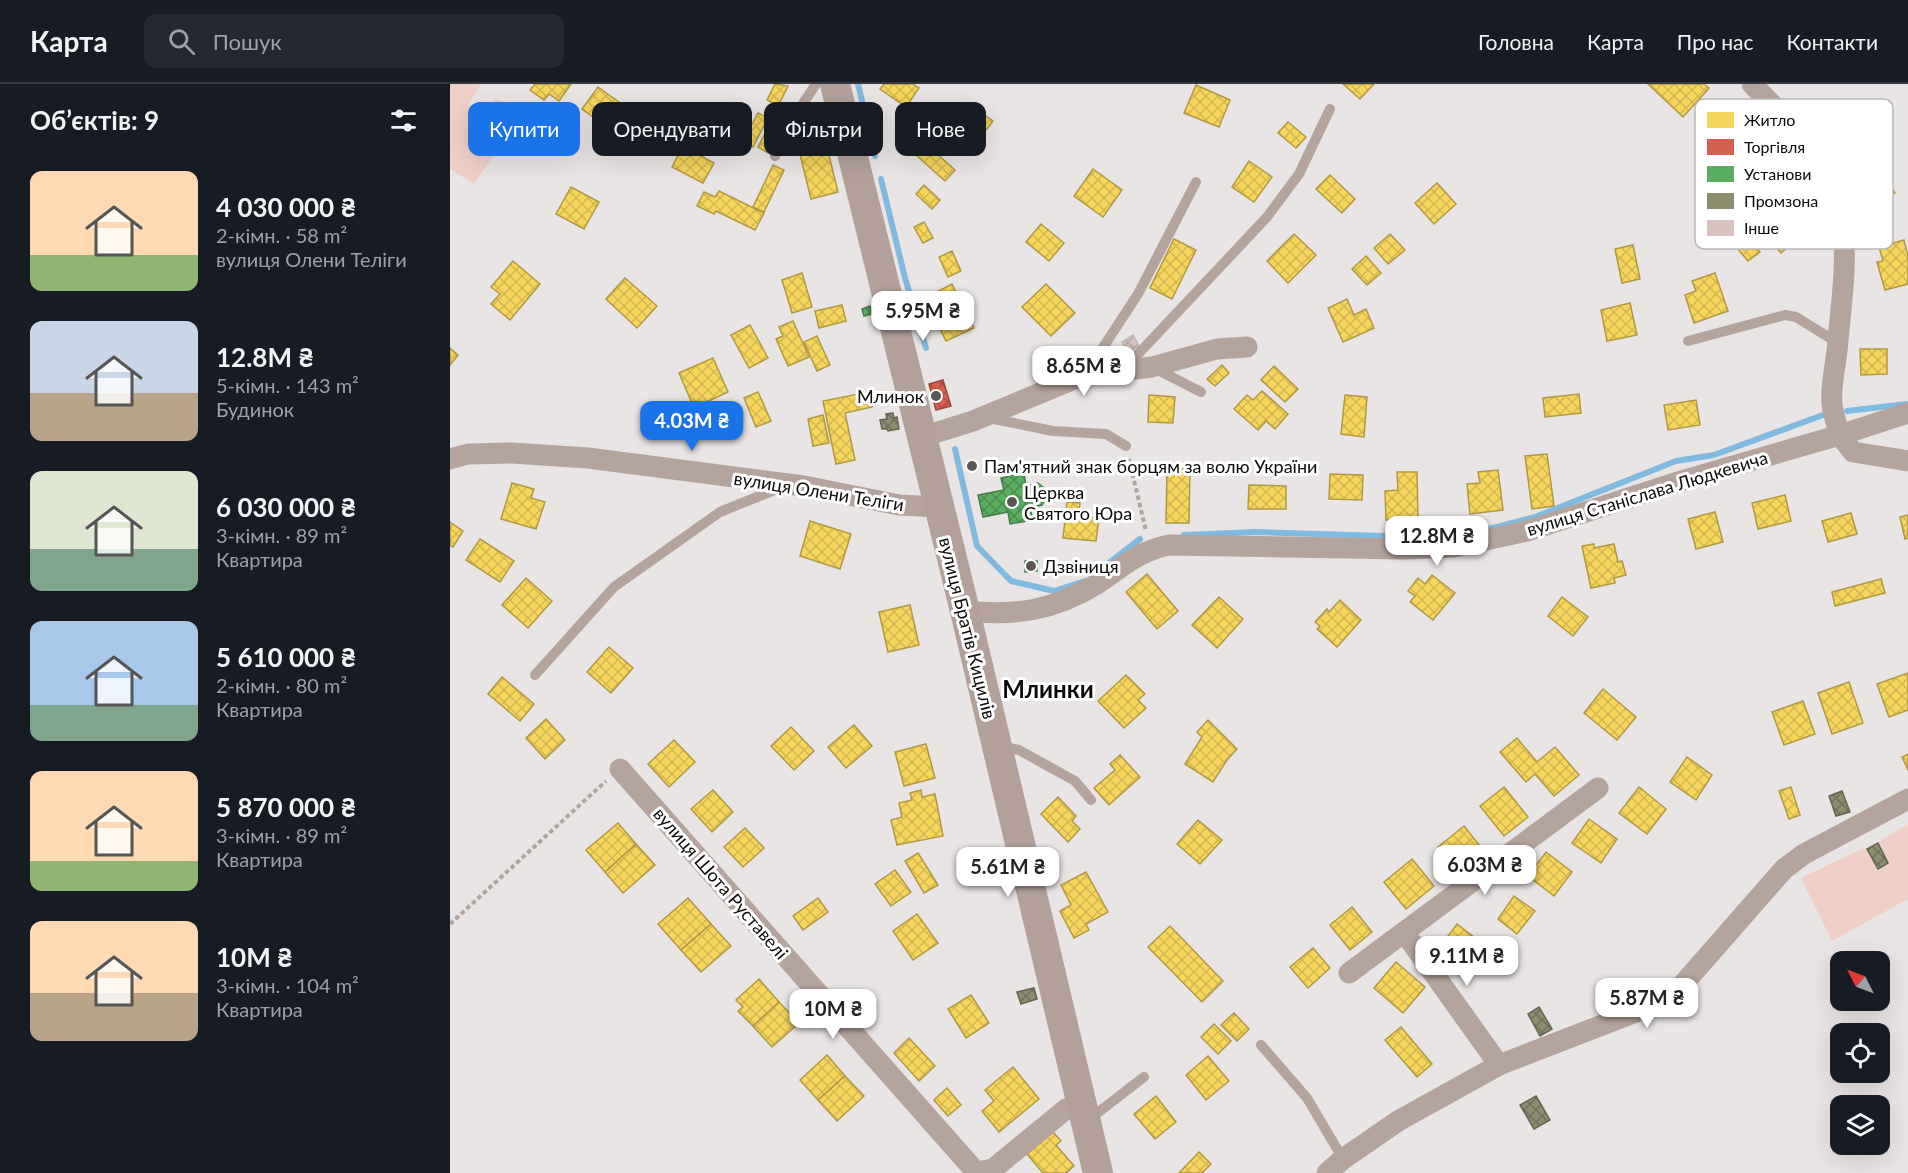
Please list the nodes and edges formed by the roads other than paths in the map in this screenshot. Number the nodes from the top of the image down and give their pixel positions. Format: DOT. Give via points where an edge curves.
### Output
graph roads {
  1 [pos="816,84"];
  2 [pos="835,84"];
  3 [pos="1752,84"];
  4 [pos="1766,99"];
  5 [pos="804,102"];
  6 [pos="1330,109"];
  7 [pos="1196,182"];
  8 [pos="1845,249"];
  9 [pos="1688,341"];
  10 [pos="1838,343"];
  11 [pos="1246,346"];
  12 [pos="1152,367"];
  13 [pos="1124,370"];
  14 [pos="1084,375"];
  15 [pos="1201,392"];
  16 [pos="1908,413"];
  17 [pos="982,417"];
  18 [pos="1840,435"];
  19 [pos="922,437"];
  20 [pos="1126,446"];
  21 [pos="450,459"];
  22 [pos="1908,461"];
  23 [pos="788,485"];
  24 [pos="939,507"];
  25 [pos="965,611"];
  26 [pos="535,675"];
  27 [pos="997,744"];
  28 [pos="620,769"];
  29 [pos="1598,788"];
  30 [pos="1908,799"];
  31 [pos="1091,800"];
  32 [pos="1404,932"];
  33 [pos="1349,973"];
  34 [pos="1262,1045"];
  35 [pos="1499,1065"];
  36 [pos="1144,1077"];
  37 [pos="1083,1113"];
  38 [pos="1343,1159"];
  39 [pos="975,1173"];
  40 [pos="1098,1173"];
  41 [pos="1327,1173"];
  1 -- 5 [label="lane"];
  2 -- 19 [label="street, вулиця Братів Кицилів"];
  3 -- 4 [label="street"];
  6 -- 13 [label="lane" via="1299,174 1267,216"];
  7 -- 14 [label="lane" via="1138,294"];
  8 -- 10 [label="street"];
  9 -- 10 [label="lane" via="1785,315 1796,317"];
  10 -- 18 [label="street" via="1832,402"];
  11 -- 12 [label="street" via="1217,349"];
  12 -- 13 [label="street"];
  12 -- 15 [label="lane"];
  13 -- 14 [label="street"];
  14 -- 17 [label="street"];
  16 -- 18 [label="street, вулиця Станіслава Людкевича"];
  17 -- 19 [label="street"];
  17 -- 20 [label="lane" via="1053,431 1106,434"];
  18 -- 22 [label="street" via="1852,452"];
  18 -- 25 [label="street, вулиця Станіслава Людкевича" via="1527,531 1454,547 1169,545 1151,549 1062,602 1024,613"];
  19 -- 24 [label="street, вулиця Братів Кицилів"];
  21 -- 23 [label="street, вулиця Олени Теліги" via="468,454 512,453 577,457"];
  23 -- 24 [label="street, вулиця Олени Теліги" via="899,505"];
  23 -- 26 [label="lane" via="720,512 614,587"];
  24 -- 25 [label="street, вулиця Братів Кицилів"];
  25 -- 27 [label="street, вулиця Братів Кицилів"];
  27 -- 31 [label="lane" via="1018,750 1075,781"];
  27 -- 37 [label="street, вулиця Братів Кицилів"];
  28 -- 39 [label="street, вулиця Шота Руставелі"];
  29 -- 32 [label="street"];
  30 -- 35 [label="street" via="1814,848 1784,870 1677,990 1649,1007"];
  32 -- 33 [label="street"];
  32 -- 35 [label="street"];
  34 -- 38 [label="lane" via="1307,1098"];
  35 -- 38 [label="street" via="1398,1121"];
  36 -- 37 [label="lane"];
  37 -- 39 [label="street, вулиця Шота Руставелі" via="1066,1109 993,1169"];
  37 -- 40 [label="street, вулиця Братів Кицилів"];
  38 -- 41 [label="street"];
}
